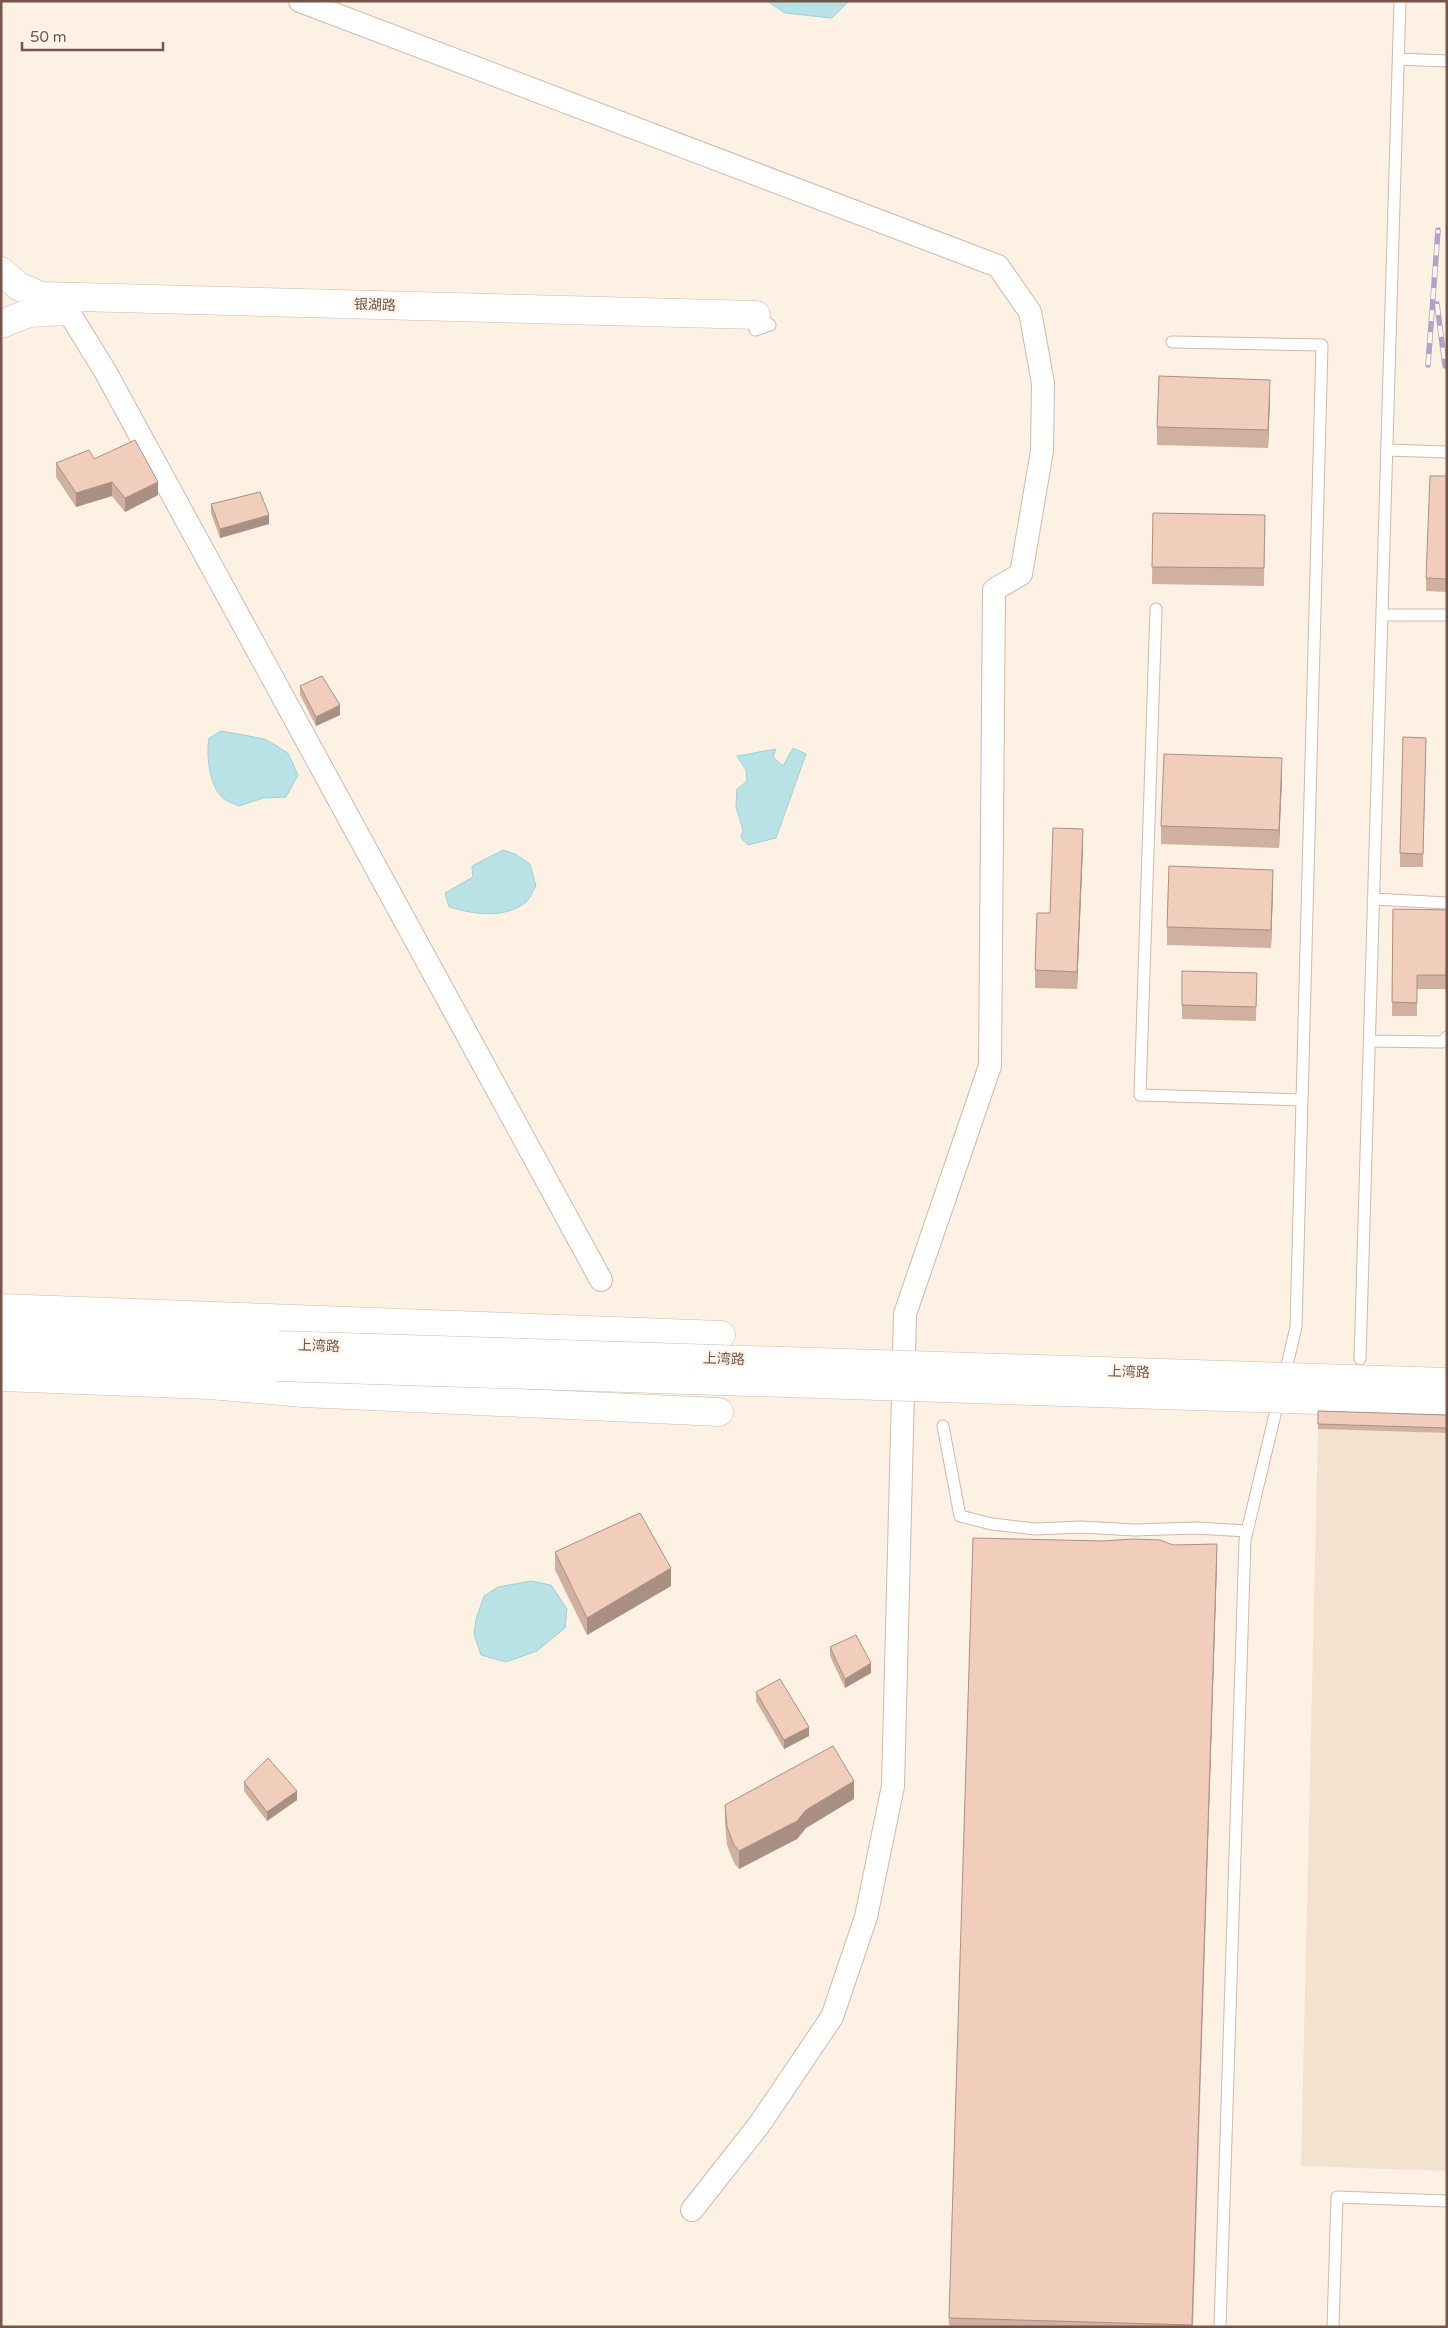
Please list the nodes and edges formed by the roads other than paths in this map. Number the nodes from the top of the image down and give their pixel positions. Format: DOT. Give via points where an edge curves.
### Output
graph roads {
  1 [pos="300,1"];
  2 [pos="1400,1"];
  3 [pos="1399,60"];
  4 [pos="1447,61"];
  5 [pos="1,271"];
  6 [pos="68,311"];
  7 [pos="1,324"];
  8 [pos="1172,342"];
  9 [pos="1387,450"];
  10 [pos="1447,452"];
  11 [pos="1156,608"];
  12 [pos="1382,615"];
  13 [pos="1447,615"];
  14 [pos="1373,899"];
  15 [pos="1447,903"];
  16 [pos="1447,1037"];
  17 [pos="1369,1041"];
  18 [pos="1302,1100"];
  19 [pos="601,1280"];
  20 [pos="1,1308"];
  21 [pos="1,1334"];
  22 [pos="721,1335"];
  23 [pos="277,1356"];
  24 [pos="1,1357"];
  25 [pos="1360,1359"];
  26 [pos="1,1377"];
  27 [pos="1447,1382"];
  28 [pos="724,1404"];
  29 [pos="1447,1404"];
  30 [pos="943,1426"];
  31 [pos="1247,1531"];
  32 [pos="1447,2201"];
  33 [pos="692,2210"];
  34 [pos="1220,2327"];
  35 [pos="1333,2327"];
  1 -- 33 [label="street" via="998,266 1030,312 1043,383 1042,451 1021,574 994,590 990,1066 905,1314 893,1786 886,1826 866,1917 832,2018 759,2124"];
  2 -- 3 [label="lane"];
  3 -- 4 [label="lane"];
  3 -- 9 [label="lane"];
  5 -- 6 [label="main road, 银湖路" via="18,286 41,296 756,322"];
  6 -- 7 [label="main road, 银湖路" via="29,313"];
  6 -- 19 [label="street" via="105,371"];
  8 -- 18 [label="lane" via="1322,345"];
  9 -- 10 [label="lane"];
  9 -- 12 [label="lane"];
  11 -- 18 [label="lane" via="1140,1095"];
  12 -- 13 [label="lane"];
  12 -- 14 [label="lane"];
  14 -- 15 [label="lane"];
  14 -- 17 [label="lane"];
  16 -- 17 [label="lane" via="1442,1042"];
  17 -- 25 [label="lane"];
  18 -- 31 [label="lane" via="1296,1327"];
  20 -- 22 [label="main road, 上湾路"];
  21 -- 23 [label="main road, 上湾路"];
  22 -- 28 [label="lane" via="729,1343"];
  23 -- 24 [label="main road, 上湾路"];
  23 -- 27 [label="main road, 上湾路, bridge"];
  23 -- 29 [label="main road, 上湾路, bridge"];
  26 -- 28 [label="main road" via="304,1393"];
  30 -- 31 [label="lane" via="960,1516 1035,1529 1196,1528"];
  31 -- 34 [label="lane"];
  32 -- 35 [label="lane" via="1337,2197"];
}
